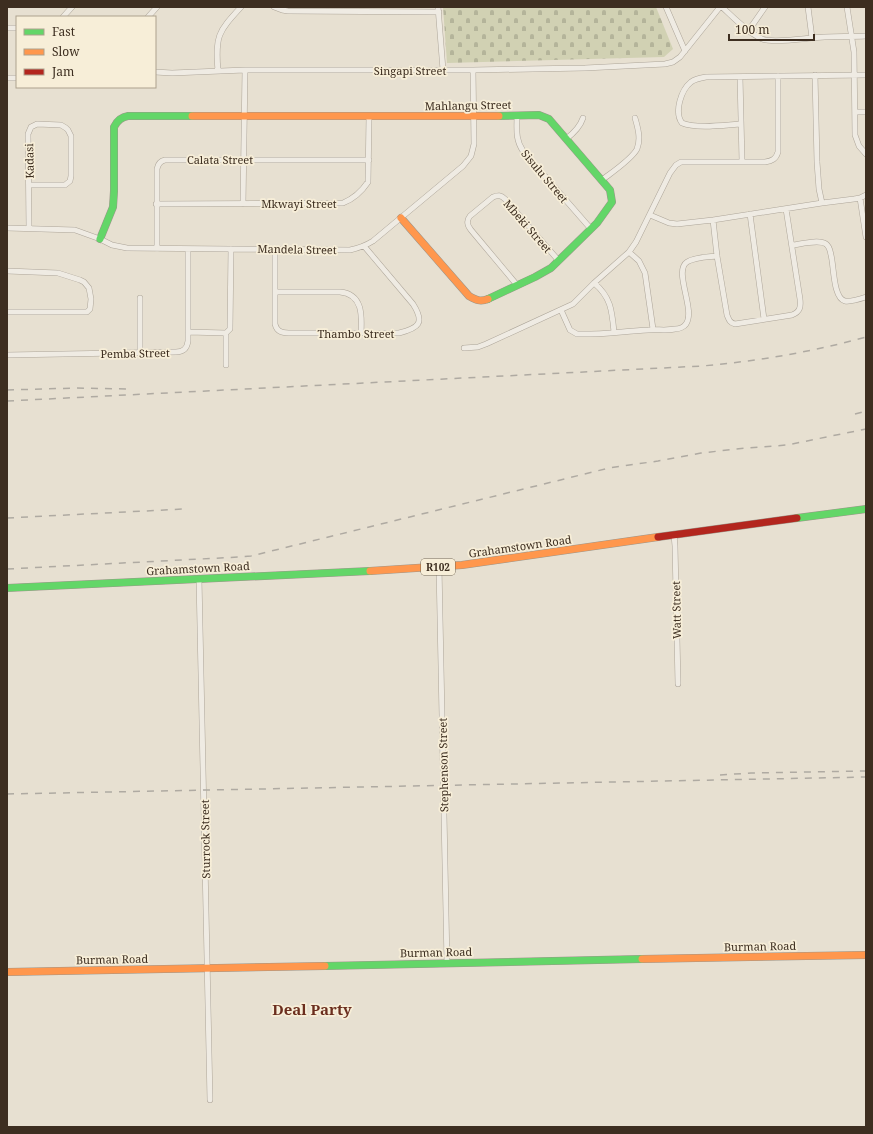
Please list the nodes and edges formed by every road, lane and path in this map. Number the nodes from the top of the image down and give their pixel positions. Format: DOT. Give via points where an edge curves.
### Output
graph roads {
  1 [pos="72,7"];
  2 [pos="157,7"];
  3 [pos="241,7"];
  4 [pos="274,7"];
  5 [pos="666,7"];
  6 [pos="721,7"];
  7 [pos="765,7"];
  8 [pos="808,7"];
  9 [pos="847,7"];
  10 [pos="438,9"];
  11 [pos="64,16"];
  12 [pos="149,16"];
  13 [pos="748,30"];
  14 [pos="852,36"];
  15 [pos="866,36"];
  16 [pos="812,38"];
  17 [pos="685,51"];
  18 [pos="245,70"];
  19 [pos="443,70"];
  20 [pos="473,70"];
  21 [pos="218,71"];
  22 [pos="156,72"];
  23 [pos="815,75"];
  24 [pos="854,75"];
  25 [pos="866,75"];
  26 [pos="778,76"];
  27 [pos="740,77"];
  28 [pos="855,112"];
  29 [pos="866,112"];
  30 [pos="517,115"];
  31 [pos="245,116"];
  32 [pos="369,117"];
  33 [pos="473,117"];
  34 [pos="583,118"];
  35 [pos="635,118"];
  36 [pos="741,124"];
  37 [pos="566,139"];
  38 [pos="866,154"];
  39 [pos="244,159"];
  40 [pos="369,160"];
  41 [pos="742,161"];
  42 [pos="602,180"];
  43 [pos="29,185"];
  44 [pos="866,195"];
  45 [pos="860,198"];
  46 [pos="822,203"];
  47 [pos="156,204"];
  48 [pos="243,204"];
  49 [pos="786,209"];
  50 [pos="750,214"];
  51 [pos="650,215"];
  52 [pos="401,218"];
  53 [pos="713,220"];
  54 [pos="7,228"];
  55 [pos="29,228"];
  56 [pos="590,229"];
  57 [pos="866,237"];
  58 [pos="100,239"];
  59 [pos="792,245"];
  60 [pos="364,246"];
  61 [pos="188,248"];
  62 [pos="157,249"];
  63 [pos="231,249"];
  64 [pos="275,249"];
  65 [pos="629,252"];
  66 [pos="717,256"];
  67 [pos="559,261"];
  68 [pos="7,271"];
  69 [pos="594,283"];
  70 [pos="517,285"];
  71 [pos="275,292"];
  72 [pos="866,297"];
  73 [pos="140,298"];
  74 [pos="561,310"];
  75 [pos="7,312"];
  76 [pos="764,319"];
  77 [pos="653,329"];
  78 [pos="188,332"];
  79 [pos="614,332"];
  80 [pos="226,333"];
  81 [pos="361,333"];
  82 [pos="464,348"];
  83 [pos="140,353"];
  84 [pos="7,355"];
  85 [pos="226,365"];
  86 [pos="866,509"];
  87 [pos="674,535"];
  88 [pos="439,567"];
  89 [pos="199,579"];
  90 [pos="7,588"];
  91 [pos="678,684"];
  92 [pos="866,955"];
  93 [pos="447,963"];
  94 [pos="208,968"];
  95 [pos="7,972"];
  96 [pos="210,1100"];
  1 -- 11 [label="street"];
  2 -- 12 [label="street"];
  3 -- 21 [label="street" via="219,36"];
  4 -- 10 [label="street" via="288,11"];
  5 -- 17 [label="street"];
  6 -- 13 [label="street"];
  6 -- 17 [label="street"];
  7 -- 13 [label="street"];
  8 -- 16 [label="street"];
  9 -- 14 [label="street"];
  10 -- 19 [label="street"];
  13 -- 16 [label="street" via="765,40"];
  14 -- 15 [label="street"];
  14 -- 16 [label="street"];
  14 -- 24 [label="street"];
  17 -- 20 [label="street, Singapi Street" via="677,59 665,64"];
  18 -- 19 [label="street, Singapi Street"];
  18 -- 21 [label="street, Singapi Street"];
  18 -- 31 [label="street"];
  19 -- 20 [label="street, Singapi Street"];
  20 -- 33 [label="street, Mandela Street"];
  21 -- 22 [label="street, Singapi Street"];
  23 -- 24 [label="street"];
  23 -- 26 [label="street"];
  23 -- 46 [label="street" via="816,162"];
  24 -- 25 [label="street"];
  24 -- 28 [label="street"];
  26 -- 27 [label="street"];
  26 -- 41 [label="street" via="777,155 769,161"];
  27 -- 36 [label="street"];
  27 -- 36 [label="street" via="706,77 691,82 682,93 679,112 680,120 686,125"];
  28 -- 29 [label="street"];
  28 -- 38 [label="street" via="855,135 859,146"];
  30 -- 33 [label="street, Mahlangu Street"];
  30 -- 37 [label="street, Mahlangu Street" via="544,116"];
  30 -- 56 [label="street, Sisulu Street" via="519,145"];
  31 -- 32 [label="street, Mahlangu Street"];
  31 -- 39 [label="street"];
  31 -- 58 [label="street, Mahlangu Street" via="128,116 118,120 114,127 113,207"];
  32 -- 33 [label="street, Mahlangu Street"];
  32 -- 40 [label="street, Mkwayi Street"];
  33 -- 52 [label="street, Mandela Street" via="474,144 468,160"];
  34 -- 37 [label="street" via="577,130"];
  35 -- 42 [label="street" via="639,134 636,150"];
  36 -- 41 [label="street"];
  37 -- 42 [label="street, Mahlangu Street"];
  39 -- 40 [label="street, Calata Street"];
  39 -- 47 [label="street, Calata Street" via="162,161 157,169"];
  39 -- 48 [label="street"];
  40 -- 48 [label="street, Mkwayi Street" via="368,182 354,197 343,203"];
  41 -- 51 [label="street" via="681,162 670,173"];
  42 -- 56 [label="street, Mahlangu Street" via="610,190 612,202"];
  43 -- 43 [label="street, Kadasi" via="64,184 70,181 71,136 63,126 37,124 29,129"];
  43 -- 55 [label="street, Kadasi"];
  44 -- 45 [label="street"];
  45 -- 46 [label="street"];
  45 -- 57 [label="street"];
  46 -- 49 [label="street"];
  47 -- 48 [label="street, Mkwayi Street"];
  47 -- 62 [label="street, Calata Street"];
  49 -- 50 [label="street"];
  49 -- 59 [label="street"];
  50 -- 53 [label="street"];
  50 -- 76 [label="street"];
  51 -- 53 [label="street" via="672,224"];
  51 -- 65 [label="street"];
  52 -- 60 [label="street, Mandela Street"];
  52 -- 70 [label="street, Mahlangu Street" via="472,299 483,301"];
  53 -- 66 [label="street"];
  54 -- 55 [label="street, Mandela Street"];
  55 -- 58 [label="street, Mandela Street" via="75,230"];
  56 -- 67 [label="street, Mahlangu Street"];
  58 -- 62 [label="street, Mandela Street" via="119,247"];
  59 -- 72 [label="street" via="816,242 827,244 832,258 836,291 840,298 846,301"];
  59 -- 76 [label="street" via="799,311 792,315"];
  60 -- 64 [label="street, Mandela Street" via="350,250"];
  60 -- 81 [label="street, Thambo Street" via="413,304 418,312 419,321 411,330 399,333"];
  61 -- 62 [label="street, Mandela Street"];
  61 -- 63 [label="street, Mandela Street"];
  61 -- 78 [label="street, Pemba Street"];
  63 -- 64 [label="street, Mandela Street"];
  63 -- 80 [label="street" via="230,329"];
  64 -- 71 [label="street, Thambo Street"];
  65 -- 69 [label="street"];
  65 -- 77 [label="street" via="639,261 645,273"];
  66 -- 76 [label="street" via="729,320 735,324"];
  66 -- 77 [label="street" via="693,260 684,265 688,309 685,325 675,329"];
  67 -- 70 [label="street, Mahlangu Street" via="541,274"];
  67 -- 70 [label="street, Mbeki Street" via="502,196 493,197 468,218 468,224"];
  68 -- 75 [label="street" via="63,274 87,285 91,299 87,312"];
  69 -- 74 [label="street" via="573,304"];
  69 -- 79 [label="street" via="610,303"];
  71 -- 81 [label="street" via="348,293 361,308"];
  71 -- 81 [label="street, Thambo Street" via="275,324 282,333"];
  73 -- 83 [label="street"];
  74 -- 79 [label="street" via="567,326 573,333"];
  74 -- 82 [label="street" via="486,344"];
  77 -- 79 [label="street"];
  78 -- 80 [label="street"];
  78 -- 83 [label="street, Pemba Street" via="187,345 181,352"];
  80 -- 85 [label="street"];
  83 -- 84 [label="street, Pemba Street"];
  86 -- 87 [label="street, Grahamstown Road / R102"];
  87 -- 88 [label="street, Grahamstown Road / R102"];
  87 -- 91 [label="street, Watt Street"];
  88 -- 89 [label="street, Grahamstown Road / R102"];
  88 -- 93 [label="street, Stephenson Street"];
  89 -- 90 [label="street, Grahamstown Road / R102"];
  89 -- 94 [label="street, Sturrock Street"];
  92 -- 93 [label="street, Burman Road"];
  93 -- 94 [label="street, Burman Road"];
  94 -- 95 [label="street, Burman Road"];
  94 -- 96 [label="street, Sturrock Street"];
}
